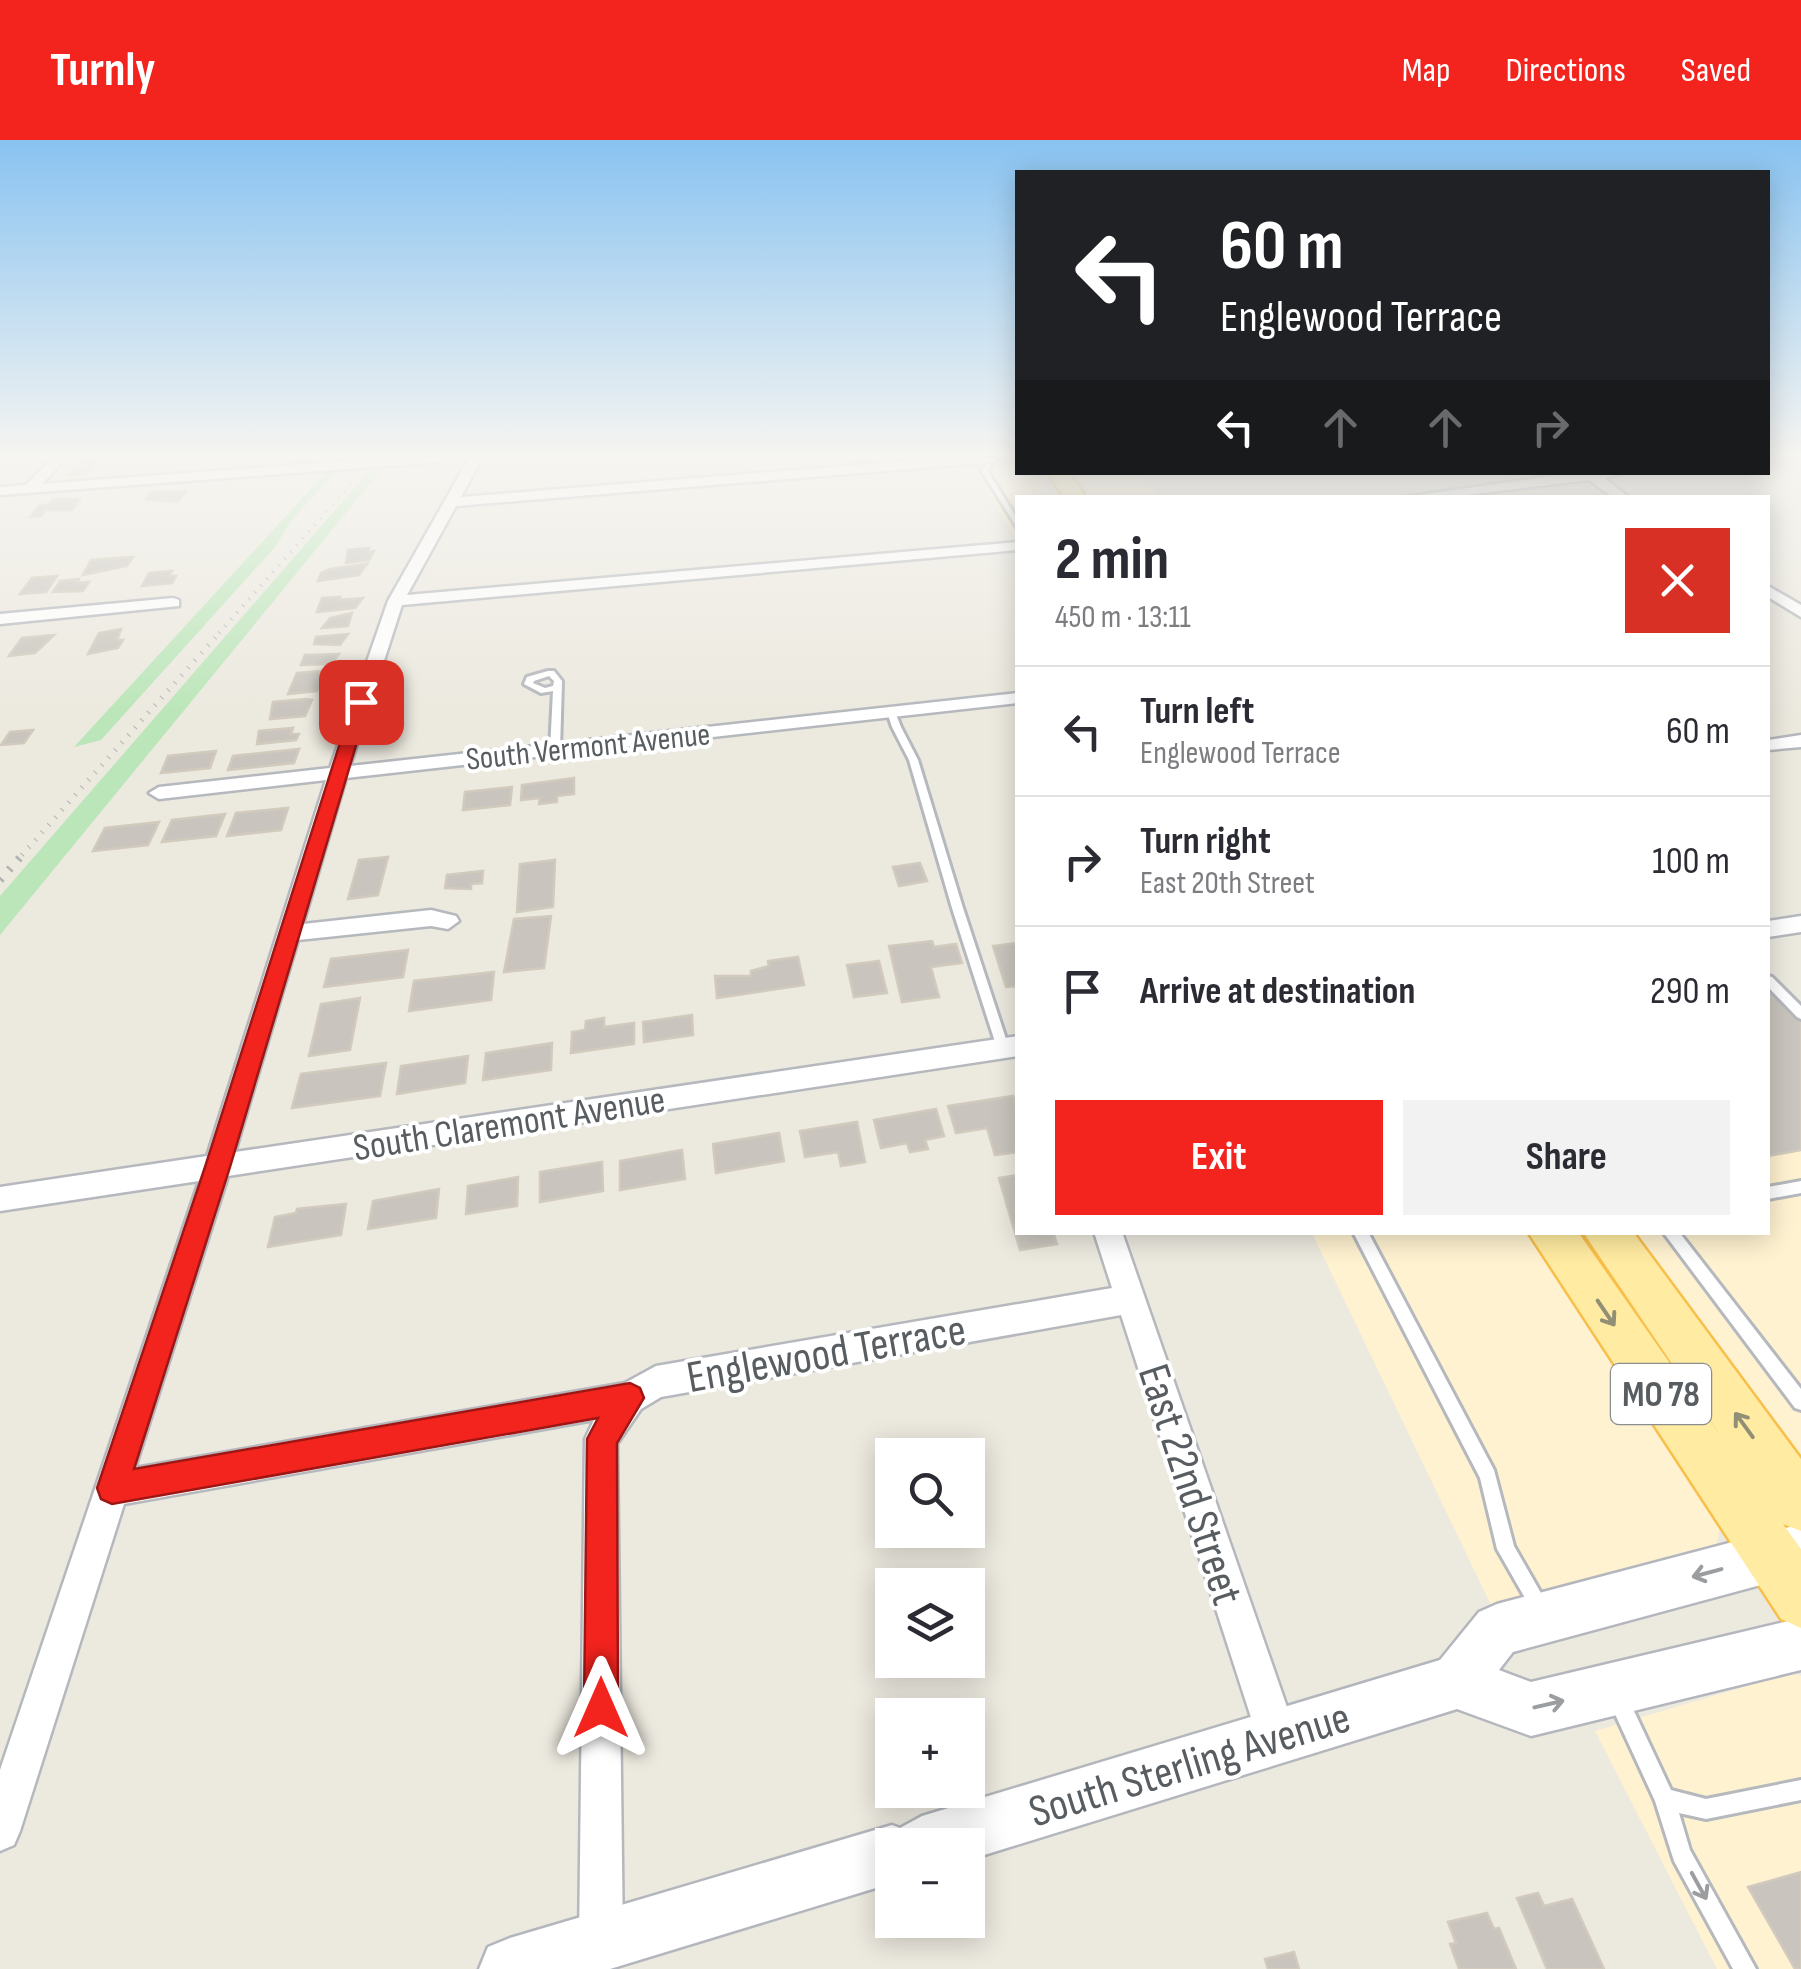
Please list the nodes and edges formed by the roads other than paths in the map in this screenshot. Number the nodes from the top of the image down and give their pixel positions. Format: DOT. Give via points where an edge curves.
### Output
graph roads {
  1 [pos="427,543"];
  2 [pos="1015,546"];
  3 [pos="1770,591"];
  4 [pos="396,601"];
  5 [pos="172,603"];
  6 [pos="1801,613"];
  7 [pos="1770,617"];
  8 [pos="0,619"];
  9 [pos="556,688"];
  10 [pos="1015,698"];
  11 [pos="891,712"];
  12 [pos="1801,741"];
  13 [pos="1770,745"];
  14 [pos="555,750"];
  15 [pos="340,774"];
  16 [pos="159,793"];
  17 [pos="448,921"];
  18 [pos="1801,924"];
  19 [pos="1770,929"];
  20 [pos="290,932"];
  21 [pos="1770,982"];
  22 [pos="1801,1014"];
  23 [pos="1010,1047"];
  24 [pos="218,1167"];
  25 [pos="1801,1188"];
  26 [pos="1770,1193"];
  27 [pos="0,1199"];
  28 [pos="1109,1235"];
  29 [pos="1362,1235"];
  30 [pos="1554,1235"];
  31 [pos="1608,1235"];
  32 [pos="1672,1235"];
  33 [pos="1131,1299"];
  34 [pos="630,1398"];
  35 [pos="1801,1402"];
  36 [pos="112,1488"];
  37 [pos="1801,1504"];
  38 [pos="1791,1568"];
  39 [pos="1546,1616"];
  40 [pos="1801,1644"];
  41 [pos="1457,1682"];
  42 [pos="1614,1689"];
  43 [pos="1277,1736"];
  44 [pos="1801,1790"];
  45 [pos="1665,1799"];
  46 [pos="977,1828"];
  47 [pos="0,1832"];
  48 [pos="875,1859"];
  49 [pos="600,1944"];
  50 [pos="510,1969"];
  51 [pos="1745,1969"];
  1 -- 4 [label="street"];
  2 -- 4 [label="street"];
  3 -- 6 [label="street"];
  4 -- 15 [label="street"];
  5 -- 8 [label="street"];
  6 -- 7 [label="street"];
  9 -- 14 [label="lane"];
  10 -- 11 [label="street, South Vermont Avenue"];
  11 -- 14 [label="street, South Vermont Avenue"];
  11 -- 23 [label="lane" via="916,764 954,900"];
  12 -- 13 [label="street"];
  14 -- 15 [label="street, South Vermont Avenue"];
  15 -- 16 [label="street, South Vermont Avenue"];
  15 -- 20 [label="street"];
  17 -- 20 [label="street"];
  18 -- 19 [label="street"];
  20 -- 24 [label="street"];
  21 -- 22 [label="lane"];
  23 -- 24 [label="street, South Claremont Avenue"];
  24 -- 27 [label="street, South Claremont Avenue"];
  24 -- 36 [label="street"];
  25 -- 26 [label="lane"];
  28 -- 33 [label="street, East 22nd Street"];
  29 -- 39 [label="lane" via="1488,1476 1506,1549"];
  30 -- 38 [label="main road, MO 78, one-way"];
  37 -- 31 [label="main road, MO 78, one-way"];
  32 -- 35 [label="lane"];
  33 -- 34 [label="street, Englewood Terrace" via="656,1382"];
  33 -- 43 [label="street, East 22nd Street"];
  34 -- 36 [label="street, Englewood Terrace"];
  34 -- 49 [label="street" via="602,1439"];
  36 -- 47 [label="street"];
  38 -- 39 [label="main road, one-way"];
  39 -- 41 [label="main road" via="1497,1630"];
  40 -- 42 [label="main road"];
  41 -- 42 [label="main road, one-way" via="1531,1708"];
  41 -- 43 [label="main road, South Sterling Avenue"];
  42 -- 45 [label="lane"];
  43 -- 46 [label="main road, South Sterling Avenue"];
  44 -- 45 [label="lane" via="1706,1809"];
  45 -- 51 [label="lane, one-way" via="1681,1854"];
  48 -- 49 [label="main road"];
  49 -- 50 [label="main road"];
}
